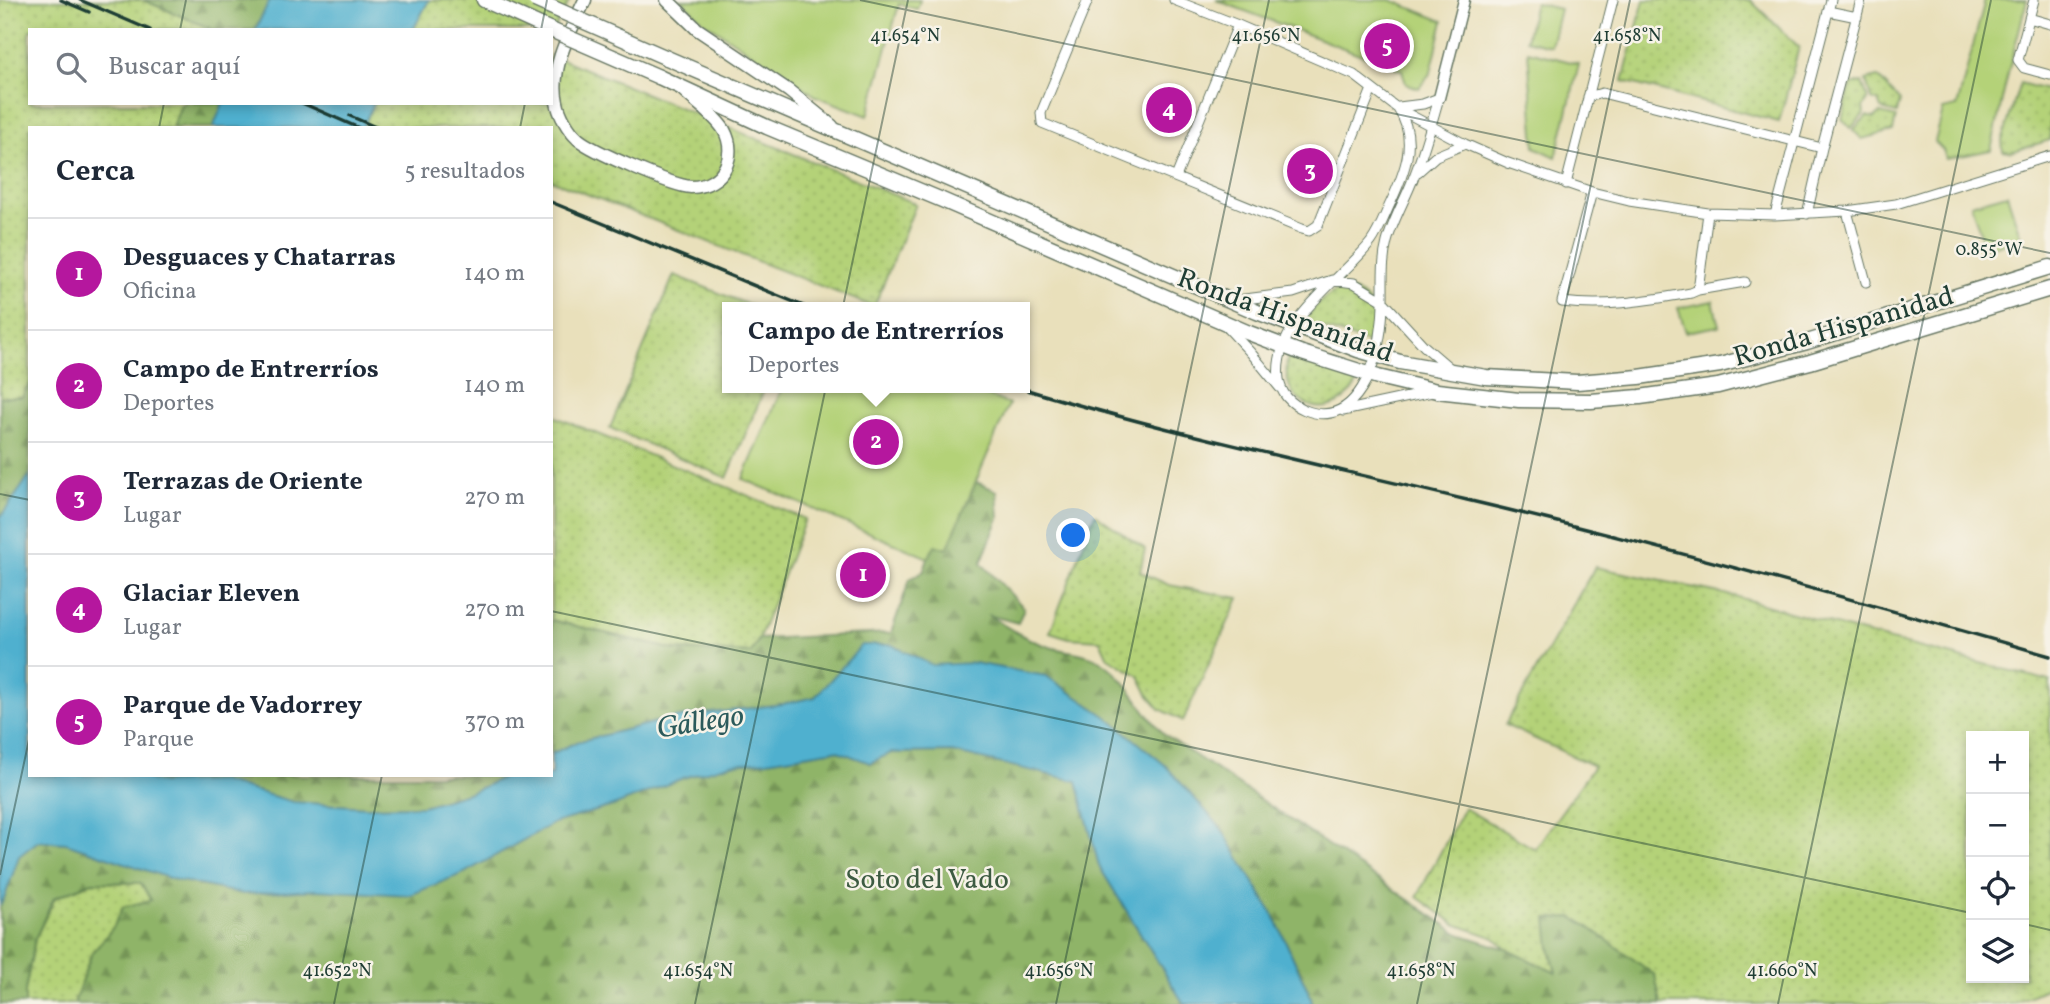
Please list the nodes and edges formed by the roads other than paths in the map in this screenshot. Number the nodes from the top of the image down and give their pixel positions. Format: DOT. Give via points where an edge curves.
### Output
graph roads {
  1 [pos="484,0"];
  2 [pos="535,0"];
  3 [pos="585,0"];
  4 [pos="667,0"];
  5 [pos="1088,0"];
  6 [pos="1174,0"];
  7 [pos="1464,0"];
  8 [pos="1613,0"];
  9 [pos="1831,0"];
  10 [pos="1861,0"];
  11 [pos="2034,0"];
  12 [pos="1828,11"];
  13 [pos="1857,18"];
  14 [pos="2029,18"];
  15 [pos="2050,24"];
  16 [pos="1238,25"];
  17 [pos="547,28"];
  18 [pos="553,31"];
  19 [pos="2050,75"];
  20 [pos="679,86"];
  21 [pos="1372,89"];
  22 [pos="1439,97"];
  23 [pos="1588,97"];
  24 [pos="1398,107"];
  25 [pos="1431,126"];
  26 [pos="843,135"];
  27 [pos="1795,140"];
  28 [pos="1465,144"];
  29 [pos="1822,148"];
  30 [pos="2050,156"];
  31 [pos="1415,176"];
  32 [pos="1176,177"];
  33 [pos="1566,184"];
  34 [pos="1592,192"];
  35 [pos="1847,211"];
  36 [pos="1708,213"];
  37 [pos="1807,214"];
  38 [pos="1775,215"];
  39 [pos="2050,267"];
  40 [pos="1332,280"];
  41 [pos="1745,282"];
  42 [pos="1866,282"];
  43 [pos="2050,289"];
  44 [pos="1698,290"];
  45 [pos="1227,300"];
  46 [pos="1382,300"];
  47 [pos="1219,319"];
  48 [pos="1294,327"];
  49 [pos="1284,346"];
  50 [pos="1375,354"];
  51 [pos="1453,372"];
  52 [pos="1368,373"];
  53 [pos="1282,390"];
  54 [pos="1437,391"];
  55 [pos="1338,411"];
  1 -- 17 [label="highway, Ronda Hispanidad"];
  2 -- 26 [label="highway, Ronda Hispanidad, bridge"];
  3 -- 20 [label="main road" via="562,52 555,87 560,112 577,138 671,182 691,187 711,183 728,161 728,139 718,122"];
  4 -- 26 [label="main road" via="696,29 789,91"];
  5 -- 32 [label="street" via="1041,113 1042,123"];
  6 -- 16 [label="street"];
  7 -- 22 [label="street"];
  8 -- 23 [label="street"];
  9 -- 12 [label="street"];
  10 -- 13 [label="street"];
  11 -- 14 [label="street"];
  12 -- 13 [label="street"];
  12 -- 27 [label="street"];
  13 -- 29 [label="street"];
  14 -- 15 [label="street"];
  14 -- 19 [label="street" via="2018,60 2021,66"];
  16 -- 21 [label="street" via="1354,75"];
  16 -- 32 [label="street"];
  18 -- 20 [label="highway, Ronda Hispanidad, bridge"];
  20 -- 47 [label="highway, Ronda Hispanidad"];
  21 -- 24 [label="street"];
  21 -- 32 [label="street" via="1314,229 1309,231"];
  22 -- 24 [label="street"];
  22 -- 25 [label="street"];
  23 -- 27 [label="street" via="1602,93"];
  23 -- 33 [label="street"];
  24 -- 25 [label="street"];
  24 -- 40 [label="street" via="1404,117 1408,155 1404,175 1378,229 1362,252"];
  25 -- 28 [label="street"];
  25 -- 31 [label="street"];
  26 -- 45 [label="highway, Ronda Hispanidad"];
  27 -- 29 [label="street"];
  27 -- 38 [label="street"];
  28 -- 31 [label="street" via="1436,156"];
  28 -- 33 [label="street"];
  29 -- 37 [label="street"];
  30 -- 35 [label="street" via="1896,204"];
  31 -- 46 [label="street" via="1386,244"];
  33 -- 34 [label="street"];
  34 -- 36 [label="street"];
  34 -- 44 [label="street" via="1562,302 1630,302"];
  35 -- 37 [label="street"];
  35 -- 42 [label="street"];
  36 -- 38 [label="street"];
  36 -- 44 [label="street"];
  37 -- 38 [label="street"];
  39 -- 51 [label="highway, Ronda Hispanidad" via="1720,365 1577,382"];
  40 -- 45 [label="street" via="1293,293"];
  40 -- 46 [label="street" via="1361,286"];
  40 -- 48 [label="street"];
  41 -- 44 [label="street"];
  43 -- 54 [label="highway, Ronda Hispanidad" via="1718,386 1591,401 1519,400"];
  45 -- 48 [label="highway, Ronda Hispanidad"];
  46 -- 50 [label="street"];
  46 -- 51 [label="street"];
  47 -- 49 [label="highway, Ronda Hispanidad"];
  47 -- 53 [label="street"];
  48 -- 49 [label="street"];
  48 -- 50 [label="highway, Ronda Hispanidad"];
  49 -- 52 [label="highway, Ronda Hispanidad"];
  49 -- 53 [label="street" via="1279,370"];
  50 -- 51 [label="highway, Ronda Hispanidad"];
  50 -- 52 [label="street"];
  52 -- 54 [label="highway, Ronda Hispanidad"];
  52 -- 55 [label="street" via="1358,394"];
  53 -- 55 [label="street" via="1306,410 1321,414"];
  54 -- 55 [label="street"];
}
